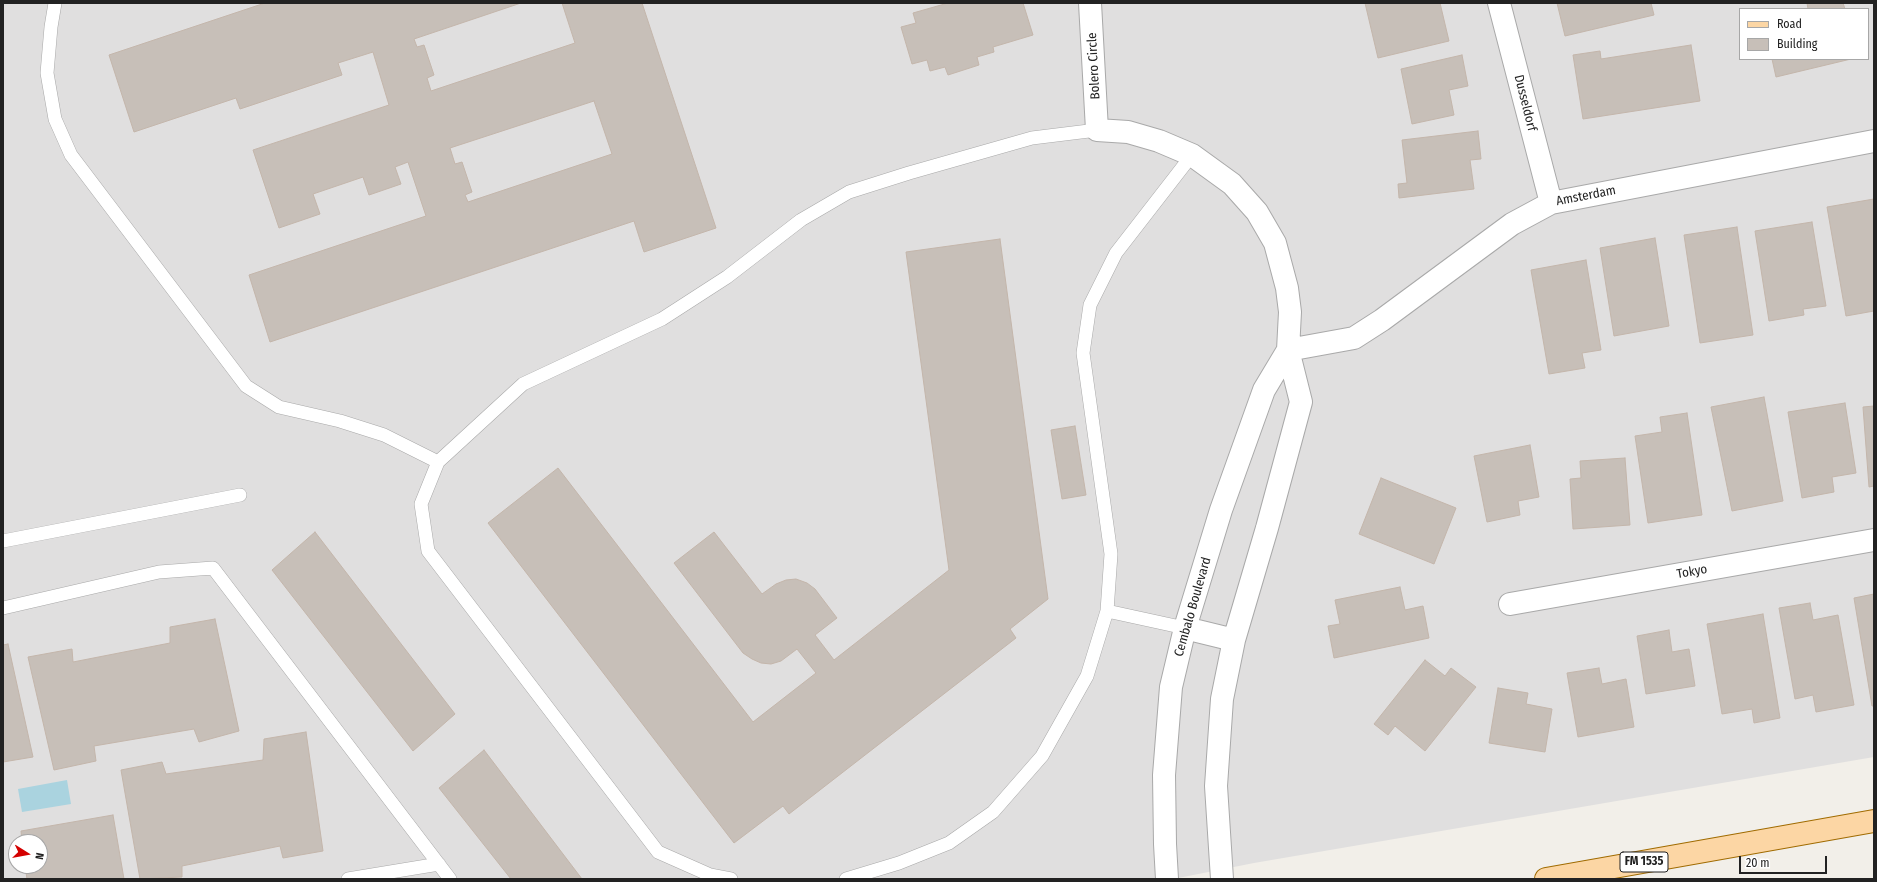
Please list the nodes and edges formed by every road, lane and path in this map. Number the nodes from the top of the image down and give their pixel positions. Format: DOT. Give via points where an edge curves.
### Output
graph roads {
  1 [pos="55,3"];
  2 [pos="1090,3"];
  3 [pos="1499,3"];
  4 [pos="1097,130"];
  5 [pos="1874,141"];
  6 [pos="1192,156"];
  7 [pos="1551,203"];
  8 [pos="1288,350"];
  9 [pos="438,462"];
  10 [pos="240,495"];
  11 [pos="1874,540"];
  12 [pos="3,541"];
  13 [pos="1510,604"];
  14 [pos="3,608"];
  15 [pos="1107,611"];
  16 [pos="1185,628"];
  17 [pos="1234,640"];
  18 [pos="1874,821"];
  19 [pos="439,864"];
  20 [pos="348,879"];
  21 [pos="450,879"];
  22 [pos="731,879"];
  23 [pos="846,879"];
  24 [pos="1167,879"];
  25 [pos="1222,879"];
  26 [pos="1546,879"];
  1 -- 9 [label="lane" via="48,74 55,119 71,155 246,386 279,407 340,421 384,436"];
  2 -- 4 [label="street, Bolero Circle"];
  3 -- 7 [label="street, Dusseldorf"];
  4 -- 6 [label="street, Cembalo Boulevard" via="1128,132 1159,141"];
  4 -- 9 [label="lane" via="1032,138 849,192 801,220 727,277 662,319 523,384"];
  5 -- 7 [label="street, Amsterdam"];
  6 -- 8 [label="street, Cembalo Boulevard" via="1232,184 1257,212 1275,243 1287,288 1290,312"];
  6 -- 15 [label="lane" via="1116,253 1090,305 1083,353 1111,554"];
  7 -- 8 [label="street, Amsterdam" via="1512,224 1354,338"];
  8 -- 16 [label="street, Cembalo Boulevard" via="1264,390 1221,510"];
  8 -- 17 [label="street, Cembalo Boulevard" via="1300,402"];
  9 -- 22 [label="lane" via="420,504 428,551 658,852 710,875"];
  10 -- 12 [label="lane"];
  11 -- 13 [label="street, Tokyo"];
  14 -- 19 [label="lane" via="159,572 213,568"];
  15 -- 16 [label="lane"];
  15 -- 23 [label="lane" via="1087,676 1046,750 993,812 949,843 899,863"];
  16 -- 17 [label="street"];
  16 -- 24 [label="street, Cembalo Boulevard" via="1171,687 1164,775"];
  17 -- 25 [label="street, Cembalo Boulevard" via="1222,699 1216,786"];
  18 -- 26 [label="main road, FM 1535"];
  19 -- 20 [label="lane"];
  19 -- 21 [label="lane"];
}
